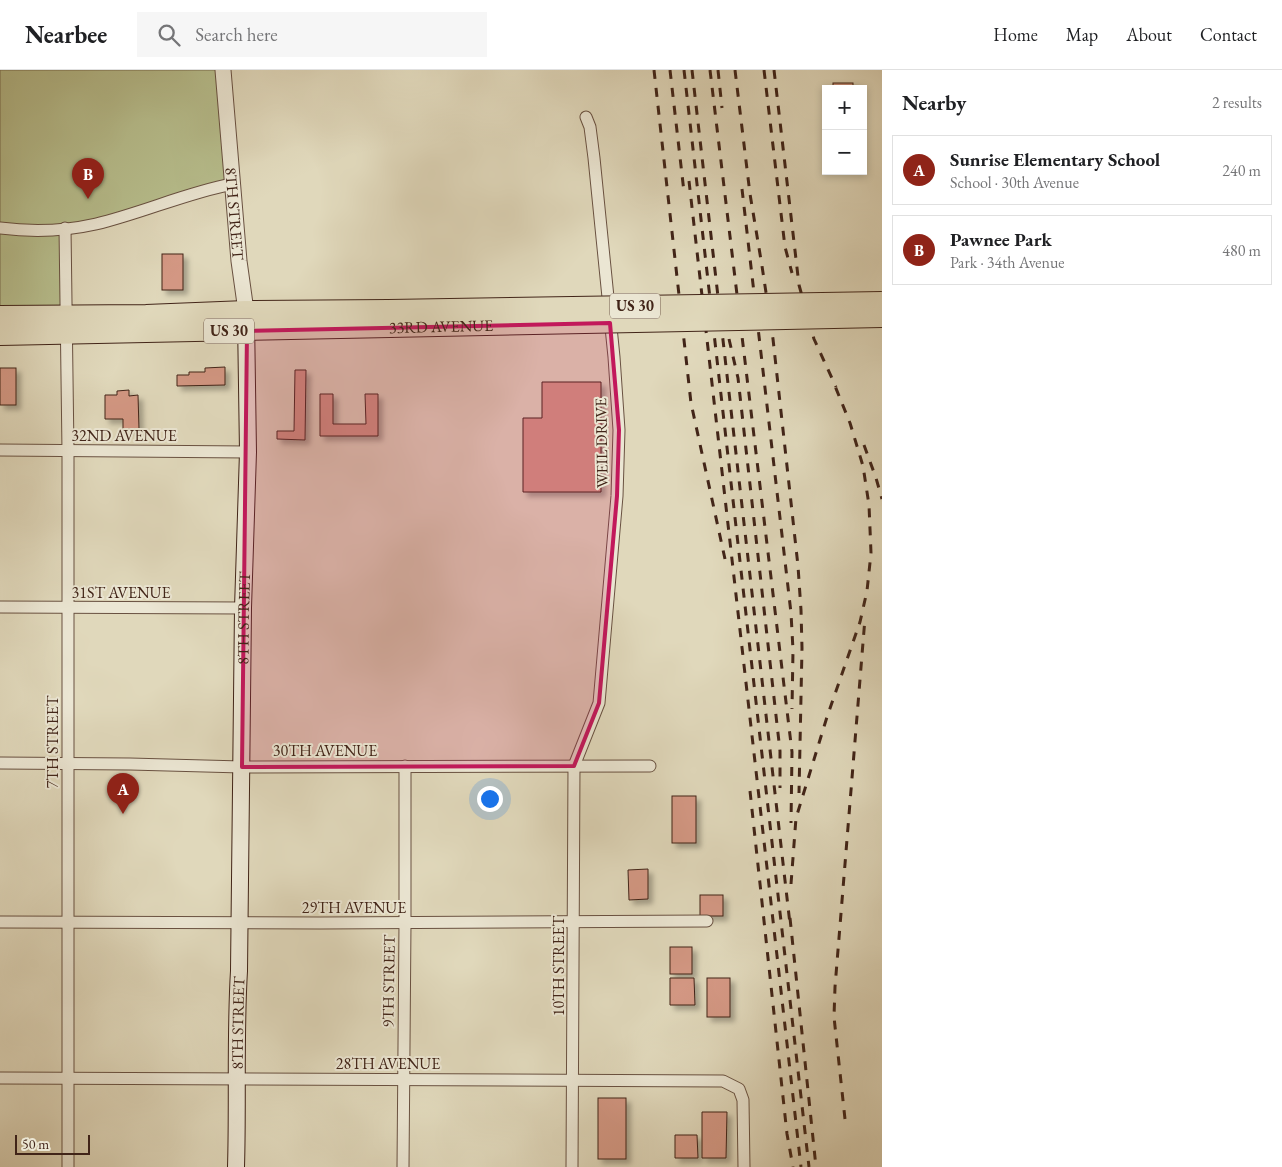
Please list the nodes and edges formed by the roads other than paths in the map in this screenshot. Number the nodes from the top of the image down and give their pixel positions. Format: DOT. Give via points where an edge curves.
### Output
graph roads {
  1 [pos="223,70"];
  2 [pos="586,117"];
  3 [pos="232,184"];
  4 [pos="0,228"];
  5 [pos="66,228"];
  6 [pos="882,302"];
  7 [pos="246,311"];
  8 [pos="0,316"];
  9 [pos="882,317"];
  10 [pos="389,319"];
  11 [pos="68,325"];
  12 [pos="246,331"];
  13 [pos="0,336"];
  14 [pos="0,450"];
  15 [pos="68,451"];
  16 [pos="248,452"];
  17 [pos="0,607"];
  18 [pos="68,608"];
  19 [pos="242,608"];
  20 [pos="0,763"];
  21 [pos="68,763"];
  22 [pos="405,766"];
  23 [pos="574,766"];
  24 [pos="650,766"];
  25 [pos="242,767"];
  26 [pos="707,921"];
  27 [pos="0,922"];
  28 [pos="68,922"];
  29 [pos="240,923"];
  30 [pos="405,923"];
  31 [pos="574,923"];
  32 [pos="0,1078"];
  33 [pos="68,1078"];
  34 [pos="238,1078"];
  35 [pos="404,1079"];
  36 [pos="573,1080"];
  37 [pos="68,1167"];
  38 [pos="236,1167"];
  39 [pos="403,1167"];
  40 [pos="572,1167"];
  41 [pos="744,1167"];
  1 -- 3 [label="street, 8TH STREET"];
  2 -- 23 [label="street, WEIL DRIVE" via="594,158 614,358 619,430 618,496 599,703"];
  3 -- 5 [label="street" via="95,224"];
  3 -- 7 [label="street, 8TH STREET"];
  4 -- 5 [label="street"];
  5 -- 11 [label="street, 7TH STREET"];
  6 -- 10 [label="highway, 33RD AVENUE / US 30, bridge"];
  7 -- 10 [label="highway, 33RD AVENUE / US 30"];
  7 -- 11 [label="highway, 33RD AVENUE / US 30"];
  7 -- 12 [label="main road, 8TH STREET"];
  8 -- 11 [label="highway, 33RD AVENUE / US 30"];
  9 -- 10 [label="highway, 33RD AVENUE / US 30, bridge"];
  10 -- 12 [label="highway, 33RD AVENUE / US 30"];
  11 -- 12 [label="highway, 33RD AVENUE / US 30"];
  11 -- 13 [label="highway, 33RD AVENUE / US 30"];
  11 -- 15 [label="street, 7TH STREET"];
  12 -- 16 [label="main road, 8TH STREET"];
  14 -- 15 [label="street, 32ND AVENUE"];
  15 -- 16 [label="street, 32ND AVENUE"];
  15 -- 18 [label="street, 7TH STREET"];
  16 -- 19 [label="main road, 8TH STREET"];
  17 -- 18 [label="street, 31ST AVENUE"];
  18 -- 19 [label="street, 31ST AVENUE"];
  18 -- 21 [label="street, 7TH STREET"];
  19 -- 25 [label="main road, 8TH STREET"];
  20 -- 21 [label="street, 30TH AVENUE"];
  21 -- 25 [label="street, 30TH AVENUE"];
  21 -- 28 [label="street, 7TH STREET"];
  22 -- 23 [label="street, 30TH AVENUE"];
  22 -- 25 [label="street, 30TH AVENUE"];
  22 -- 30 [label="street, 9TH STREET"];
  23 -- 24 [label="street, 30TH AVENUE"];
  23 -- 31 [label="street, 10TH STREET"];
  25 -- 29 [label="main road, 8TH STREET"];
  26 -- 31 [label="street, 29TH AVENUE"];
  27 -- 28 [label="street, 29TH AVENUE"];
  28 -- 29 [label="street, 29TH AVENUE"];
  28 -- 33 [label="street, 7TH STREET"];
  29 -- 30 [label="street, 29TH AVENUE"];
  29 -- 34 [label="main road, 8TH STREET"];
  30 -- 31 [label="street, 29TH AVENUE"];
  30 -- 35 [label="street, 9TH STREET"];
  31 -- 36 [label="street, 10TH STREET"];
  32 -- 33 [label="street, 28TH AVENUE"];
  33 -- 34 [label="street, 28TH AVENUE"];
  33 -- 37 [label="street, 7TH STREET"];
  34 -- 35 [label="street, 28TH AVENUE"];
  34 -- 38 [label="main road, 8TH STREET"];
  35 -- 36 [label="street, 28TH AVENUE"];
  35 -- 39 [label="street, 9TH STREET"];
  36 -- 40 [label="street, 10TH STREET"];
  36 -- 41 [label="street, 28TH AVENUE" via="723,1082 739,1089 743,1100"];
}
